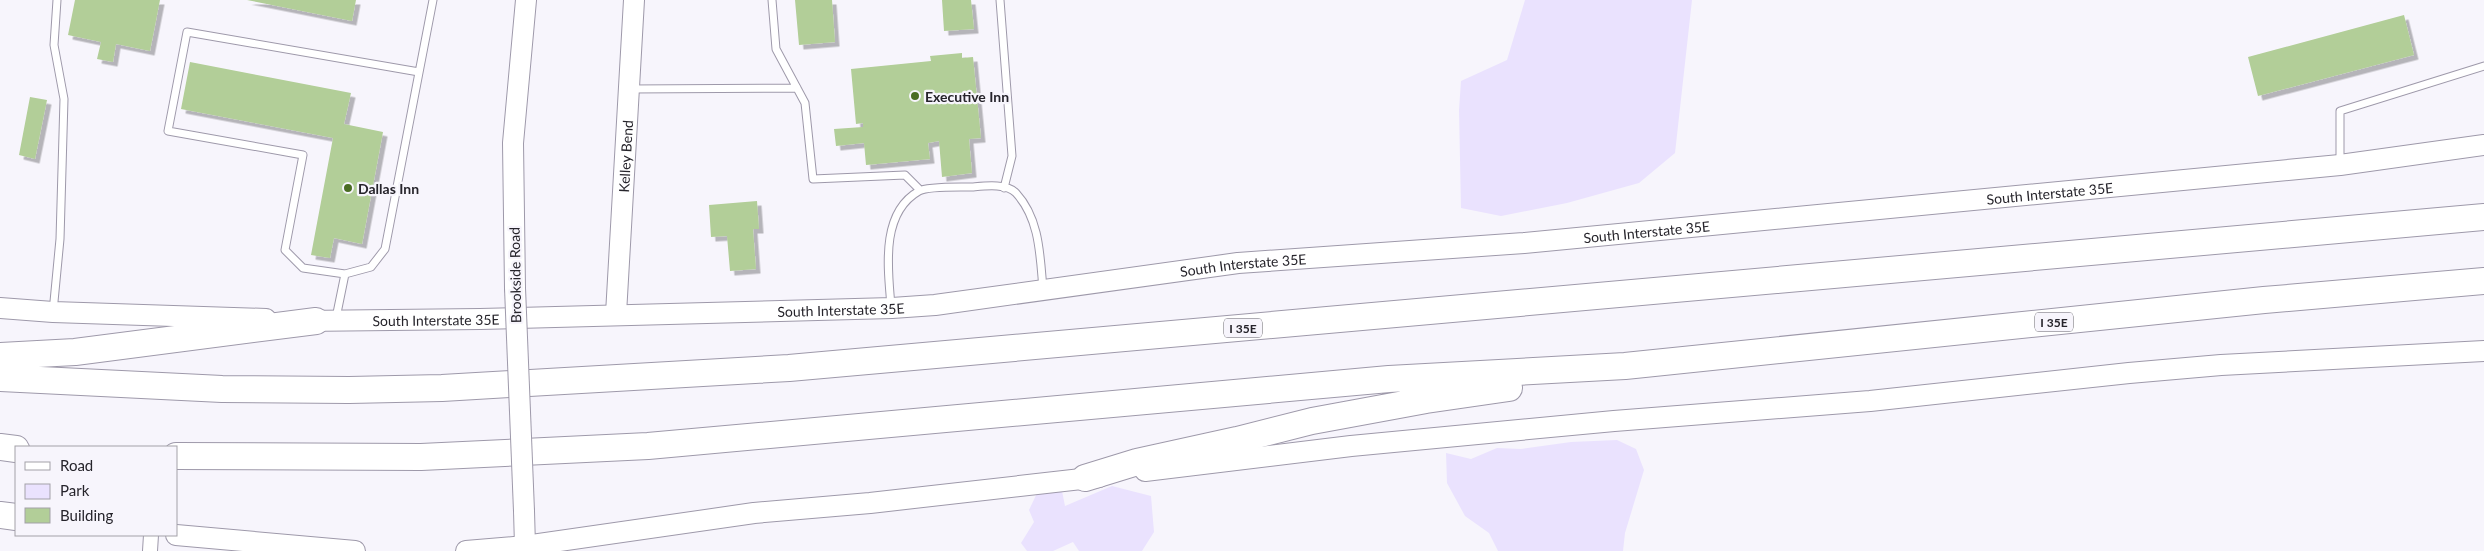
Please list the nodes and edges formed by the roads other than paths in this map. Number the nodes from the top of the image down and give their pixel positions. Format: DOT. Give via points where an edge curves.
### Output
graph roads {
  1 [pos="57,0"];
  2 [pos="433,0"];
  3 [pos="526,0"];
  4 [pos="634,0"];
  5 [pos="772,0"];
  6 [pos="1000,0"];
  7 [pos="2484,66"];
  8 [pos="419,72"];
  9 [pos="797,88"];
  10 [pos="630,89"];
  11 [pos="2484,145"];
  12 [pos="2340,165"];
  13 [pos="1004,188"];
  14 [pos="920,190"];
  15 [pos="2484,217"];
  16 [pos="345,274"];
  17 [pos="2484,281"];
  18 [pos="1043,290"];
  19 [pos="0,308"];
  20 [pos="892,308"];
  21 [pos="53,312"];
  22 [pos="616,314"];
  23 [pos="326,321"];
  24 [pos="2484,351"];
  25 [pos="0,356"];
  26 [pos="1625,366"];
  27 [pos="0,378"];
  28 [pos="0,448"];
  29 [pos="15,449"];
  30 [pos="178,456"];
  31 [pos="1085,478"];
  32 [pos="0,515"];
  33 [pos="15,517"];
  34 [pos="0,527"];
  35 [pos="15,527"];
  36 [pos="178,535"];
  37 [pos="151,536"];
  38 [pos="525,549"];
  39 [pos="150,551"];
  40 [pos="355,551"];
  41 [pos="466,551"];
  1 -- 21 [label="lane" via="54,44 64,108 60,239"];
  2 -- 8 [label="lane"];
  3 -- 38 [label="main road, Brookside Road, bridge" via="513,143"];
  4 -- 10 [label="main road, Kelley Bend"];
  5 -- 9 [label="lane" via="776,49"];
  6 -- 13 [label="lane" via="1012,156"];
  7 -- 12 [label="lane" via="2340,111"];
  8 -- 16 [label="lane" via="385,249 371,267"];
  8 -- 16 [label="lane" via="187,32 168,131 303,155 284,250 303,268"];
  9 -- 10 [label="lane"];
  9 -- 14 [label="lane" via="806,103 812,179 905,175"];
  10 -- 22 [label="main road, Kelley Bend"];
  11 -- 12 [label="main road, South Interstate 35E"];
  12 -- 18 [label="main road, South Interstate 35E" via="1524,243 1238,263"];
  13 -- 14 [label="lane" via="977,186"];
  13 -- 18 [label="lane" via="1014,191 1029,211 1039,244"];
  14 -- 20 [label="lane" via="901,205 893,225 888,249"];
  15 -- 27 [label="highway, I 35E" via="789,368 442,388 349,390 222,389"];
  16 -- 23 [label="lane"];
  17 -- 26 [label="highway, I 35E" via="2264,300"];
  18 -- 20 [label="main road, South Interstate 35E"];
  19 -- 21 [label="main road, South Interstate 35E"];
  20 -- 22 [label="main road, South Interstate 35E"];
  21 -- 23 [label="main road, South Interstate 35E"];
  22 -- 23 [label="main road, South Interstate 35E"];
  23 -- 25 [label="highway" via="66,352"];
  24 -- 31 [label="main road" via="2129,373 1879,400 1351,446"];
  26 -- 30 [label="highway, I 35E" via="1389,379 648,446 420,457"];
  26 -- 31 [label="highway" via="1312,421 1137,462"];
  28 -- 29 [label="highway"];
  31 -- 38 [label="main road" via="754,513"];
  32 -- 33 [label="highway"];
  34 -- 35 [label="main road"];
  36 -- 40 [label="main road"];
  37 -- 39 [label="street"];
  38 -- 41 [label="main road"];
}
